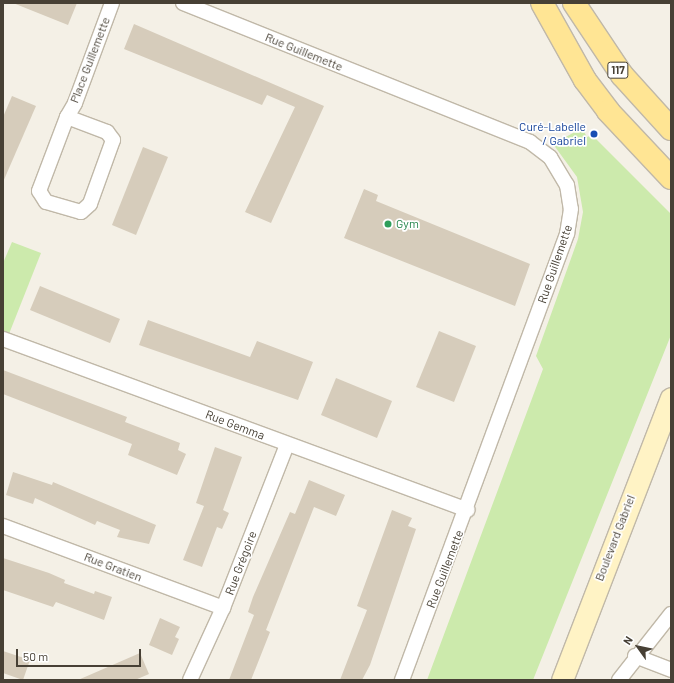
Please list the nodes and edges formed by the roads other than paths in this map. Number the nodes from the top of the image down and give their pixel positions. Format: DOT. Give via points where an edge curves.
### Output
graph roads {
  1 [pos="112,3"];
  2 [pos="182,3"];
  3 [pos="542,3"];
  4 [pos="574,3"];
  5 [pos="68,117"];
  6 [pos="671,130"];
  7 [pos="671,178"];
  8 [pos="3,339"];
  9 [pos="671,398"];
  10 [pos="287,445"];
  11 [pos="468,510"];
  12 [pos="3,526"];
  13 [pos="223,608"];
  14 [pos="671,614"];
  15 [pos="635,656"];
  16 [pos="671,670"];
  17 [pos="190,680"];
  18 [pos="402,680"];
  19 [pos="562,680"];
  20 [pos="619,680"];
  1 -- 5 [label="street, Place Guillemette"];
  2 -- 11 [label="street, Rue Guillemette" via="526,140 544,151 560,170 570,193 570,226"];
  3 -- 7 [label="main road" via="585,80 608,111"];
  4 -- 6 [label="main road, 117" via="618,70"];
  5 -- 5 [label="street, Place Guillemette" via="39,194 46,202 80,212 90,204 113,140 107,132"];
  8 -- 10 [label="street, Rue Gemma"];
  9 -- 19 [label="street, Boulevard Gabriel"];
  10 -- 11 [label="street, Rue Gemma"];
  10 -- 13 [label="street, Rue Grégoire"];
  11 -- 18 [label="street, Rue Guillemette"];
  12 -- 13 [label="street, Rue Gratien"];
  13 -- 17 [label="street, Rue Grégoire"];
  14 -- 15 [label="street"];
  15 -- 16 [label="street"];
  15 -- 20 [label="street"];
}
